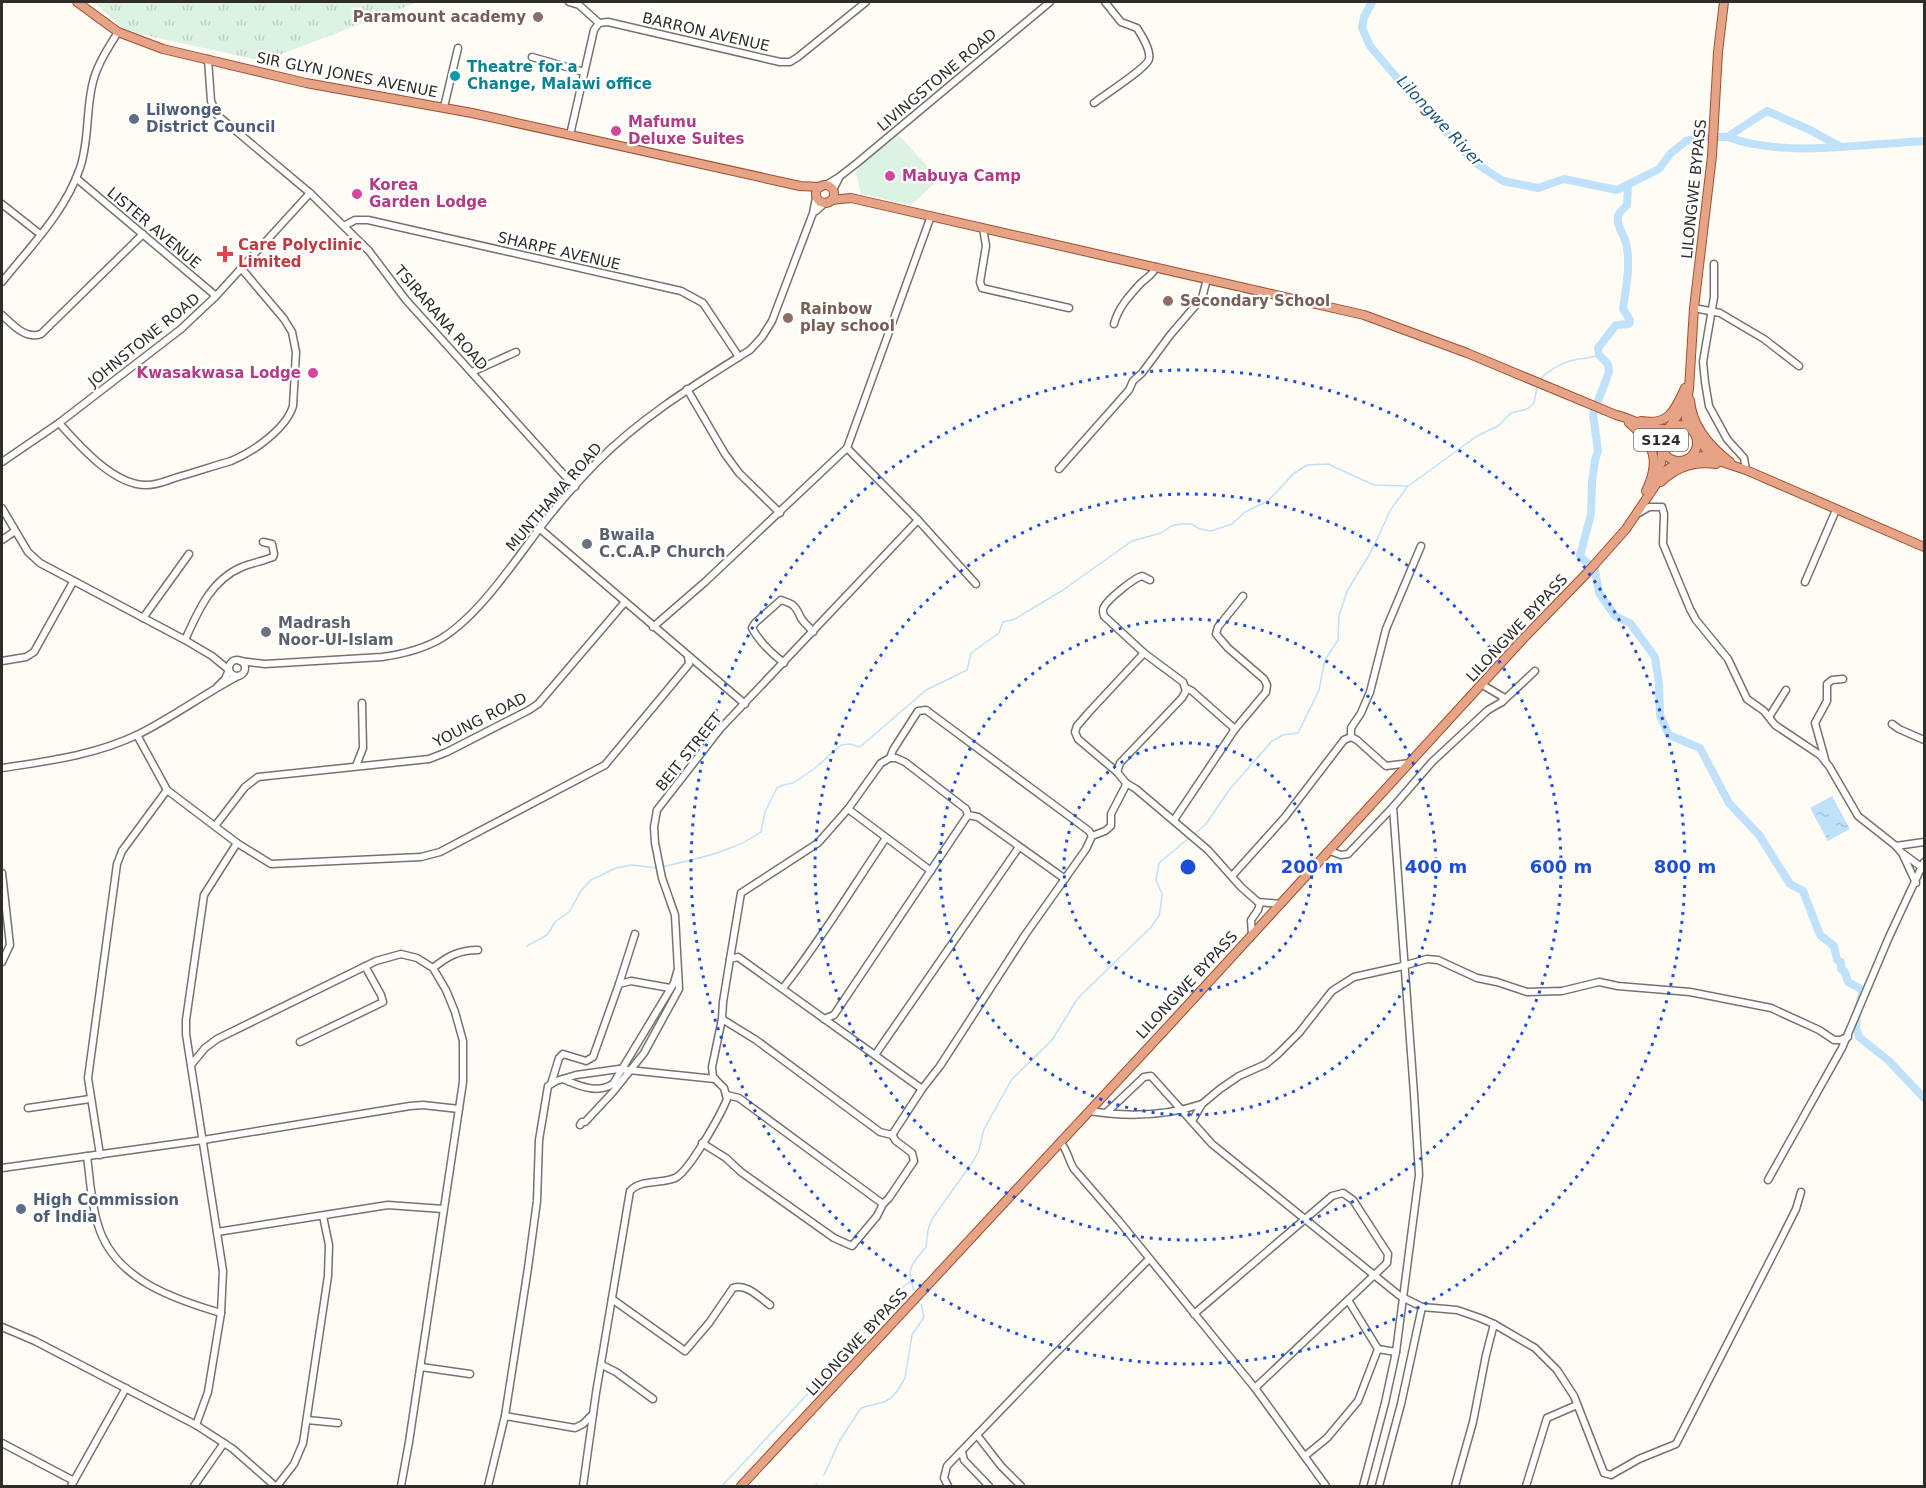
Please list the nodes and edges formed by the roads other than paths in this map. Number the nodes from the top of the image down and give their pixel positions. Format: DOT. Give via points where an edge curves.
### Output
graph roads {
  1 [pos="77,2"];
  2 [pos="569,2"];
  3 [pos="866,2"];
  4 [pos="1050,2"];
  5 [pos="1105,2"];
  6 [pos="1724,2"];
  7 [pos="599,23"];
  8 [pos="118,32"];
  9 [pos="458,48"];
  10 [pos="532,57"];
  11 [pos="208,59"];
  12 [pos="584,72"];
  13 [pos="1094,103"];
  14 [pos="444,107"];
  15 [pos="570,135"];
  16 [pos="839,177"];
  17 [pos="76,178"];
  18 [pos="800,186"];
  19 [pos="822,186"];
  20 [pos="833,190"];
  21 [pos="310,193"];
  22 [pos="816,198"];
  23 [pos="851,198"];
  24 [pos="828,201"];
  25 [pos="2,204"];
  26 [pos="813,213"];
  27 [pos="931,216"];
  28 [pos="344,226"];
  29 [pos="983,228"];
  30 [pos="40,234"];
  31 [pos="143,234"];
  32 [pos="1714,264"];
  33 [pos="1156,267"];
  34 [pos="242,268"];
  35 [pos="1207,279"];
  36 [pos="2,282"];
  37 [pos="216,296"];
  38 [pos="1068,308"];
  39 [pos="1694,308"];
  40 [pos="1711,312"];
  41 [pos="2,315"];
  42 [pos="1114,324"];
  43 [pos="516,352"];
  44 [pos="739,357"];
  45 [pos="1799,366"];
  46 [pos="472,372"];
  47 [pos="687,389"];
  48 [pos="1687,389"];
  49 [pos="1630,421"];
  50 [pos="59,423"];
  51 [pos="1668,428"];
  52 [pos="1692,430"];
  53 [pos="1697,438"];
  54 [pos="1661,447"];
  55 [pos="847,448"];
  56 [pos="1690,458"];
  57 [pos="1680,461"];
  58 [pos="2,462"];
  59 [pos="1730,462"];
  60 [pos="1059,469"];
  61 [pos="1744,470"];
  62 [pos="575,487"];
  63 [pos="1649,494"];
  64 [pos="2,508"];
  65 [pos="1836,510"];
  66 [pos="780,513"];
  67 [pos="1636,514"];
  68 [pos="918,520"];
  69 [pos="9,521"];
  70 [pos="2,526"];
  71 [pos="540,528"];
  72 [pos="15,531"];
  73 [pos="2,540"];
  74 [pos="262,542"];
  75 [pos="1421,546"];
  76 [pos="1924,547"];
  77 [pos="189,554"];
  78 [pos="1150,580"];
  79 [pos="73,582"];
  80 [pos="1805,582"];
  81 [pos="976,584"];
  82 [pos="1243,596"];
  83 [pos="625,602"];
  84 [pos="143,618"];
  85 [pos="653,627"];
  86 [pos="813,632"];
  87 [pos="185,640"];
  88 [pos="1144,653"];
  89 [pos="212,656"];
  90 [pos="688,656"];
  91 [pos="2,661"];
  92 [pos="237,661"];
  93 [pos="784,663"];
  94 [pos="265,664"];
  95 [pos="229,670"];
  96 [pos="1535,670"];
  97 [pos="240,675"];
  98 [pos="1843,679"];
  99 [pos="218,687"];
  100 [pos="1486,687"];
  101 [pos="1186,688"];
  102 [pos="1786,690"];
  103 [pos="1502,702"];
  104 [pos="362,703"];
  105 [pos="745,704"];
  106 [pos="1769,717"];
  107 [pos="1892,724"];
  108 [pos="1235,729"];
  109 [pos="137,735"];
  110 [pos="1351,737"];
  111 [pos="1924,740"];
  112 [pos="890,758"];
  113 [pos="1825,759"];
  114 [pos="1411,763"];
  115 [pos="356,766"];
  116 [pos="1389,766"];
  117 [pos="2,768"];
  118 [pos="1117,772"];
  119 [pos="1396,779"];
  120 [pos="1126,783"];
  121 [pos="167,790"];
  122 [pos="1392,807"];
  123 [pos="848,808"];
  124 [pos="968,815"];
  125 [pos="1174,820"];
  126 [pos="214,826"];
  127 [pos="1092,836"];
  128 [pos="886,838"];
  129 [pos="1924,842"];
  130 [pos="237,843"];
  131 [pos="1896,846"];
  132 [pos="1019,847"];
  133 [pos="1330,851"];
  134 [pos="1901,852"];
  135 [pos="1924,866"];
  136 [pos="931,871"];
  137 [pos="2,873"];
  138 [pos="1232,876"];
  139 [pos="1065,879"];
  140 [pos="1916,883"];
  141 [pos="1260,903"];
  142 [pos="1281,904"];
  143 [pos="635,934"];
  144 [pos="1252,935"];
  145 [pos="478,950"];
  146 [pos="730,959"];
  147 [pos="2,962"];
  148 [pos="678,962"];
  149 [pos="1404,965"];
  150 [pos="365,966"];
  151 [pos="434,968"];
  152 [pos="619,984"];
  153 [pos="670,988"];
  154 [pos="783,988"];
  155 [pos="722,1019"];
  156 [pos="825,1019"];
  157 [pos="1848,1037"];
  158 [pos="300,1042"];
  159 [pos="875,1056"];
  160 [pos="191,1065"];
  161 [pos="622,1069"];
  162 [pos="631,1071"];
  163 [pos="563,1079"];
  164 [pos="715,1079"];
  165 [pos="551,1083"];
  166 [pos="922,1089"];
  167 [pos="727,1095"];
  168 [pos="90,1099"];
  169 [pos="1202,1104"];
  170 [pos="28,1108"];
  171 [pos="459,1109"];
  172 [pos="1182,1110"];
  173 [pos="1089,1111"];
  174 [pos="1106,1113"];
  175 [pos="1192,1121"];
  176 [pos="580,1125"];
  177 [pos="892,1135"];
  178 [pos="203,1140"];
  179 [pos="1060,1142"];
  180 [pos="702,1143"];
  181 [pos="100,1155"];
  182 [pos="87,1156"];
  183 [pos="2,1167"];
  184 [pos="1768,1180"];
  185 [pos="1801,1192"];
  186 [pos="883,1204"];
  187 [pos="444,1209"];
  188 [pos="323,1216"];
  189 [pos="1306,1219"];
  190 [pos="217,1232"];
  191 [pos="1149,1259"];
  192 [pos="1374,1275"];
  193 [pos="1404,1298"];
  194 [pos="612,1299"];
  195 [pos="1348,1300"];
  196 [pos="770,1305"];
  197 [pos="1422,1307"];
  198 [pos="221,1314"];
  199 [pos="1194,1314"];
  200 [pos="1494,1324"];
  201 [pos="2,1327"];
  202 [pos="1378,1349"];
  203 [pos="1396,1352"];
  204 [pos="602,1365"];
  205 [pos="421,1367"];
  206 [pos="470,1374"];
  207 [pos="126,1388"];
  208 [pos="1256,1388"];
  209 [pos="653,1400"];
  210 [pos="1577,1405"];
  211 [pos="594,1414"];
  212 [pos="505,1416"];
  213 [pos="307,1420"];
  214 [pos="338,1423"];
  215 [pos="196,1425"];
  216 [pos="977,1436"];
  217 [pos="2,1443"];
  218 [pos="224,1443"];
  219 [pos="962,1452"];
  220 [pos="1305,1456"];
  221 [pos="72,1484"];
  222 [pos="194,1486"];
  223 [pos="276,1486"];
  224 [pos="401,1486"];
  225 [pos="488,1486"];
  226 [pos="583,1486"];
  227 [pos="741,1486"];
  228 [pos="948,1486"];
  229 [pos="988,1486"];
  230 [pos="1021,1486"];
  231 [pos="1326,1486"];
  232 [pos="1362,1486"];
  233 [pos="1379,1486"];
  234 [pos="1455,1486"];
  235 [pos="1526,1486"];
  1 -- 8 [label="main road, SIR GLYN JONES AVENUE"];
  2 -- 7 [label="street" via="579,5"];
  3 -- 7 [label="street, BARRON AVENUE" via="790,62"];
  4 -- 16 [label="street, LIVINGSTONE ROAD"];
  5 -- 13 [label="street" via="1121,22 1137,28 1149,58 1147,64"];
  6 -- 39 [label="main road, LILONGWE BYPASS" via="1712,156"];
  7 -- 12 [label="street"];
  8 -- 11 [label="main road, SIR GLYN JONES AVENUE" via="163,49"];
  8 -- 17 [label="street" via="92,84 84,152"];
  9 -- 14 [label="street"];
  10 -- 12 [label="street"];
  11 -- 14 [label="main road, SIR GLYN JONES AVENUE" via="306,83"];
  11 -- 21 [label="street, TSIRARANA ROAD" via="211,101 217,115"];
  12 -- 15 [label="street"];
  14 -- 15 [label="main road, SIR GLYN JONES AVENUE"];
  15 -- 18 [label="main road, SIR GLYN JONES AVENUE"];
  16 -- 19 [label="street, LIVINGSTONE ROAD"];
  16 -- 20 [label="street, LIVINGSTONE ROAD"];
  17 -- 30 [label="street" via="63,206"];
  17 -- 31 [label="street, LISTER AVENUE"];
  18 -- 19 [label="main road"];
  18 -- 22 [label="main road"];
  19 -- 20 [label="main road"];
  19 -- 22 [label="main road" via="816,191"];
  20 -- 23 [label="main road, S124"];
  20 -- 24 [label="main road"];
  21 -- 28 [label="street, TSIRARANA ROAD"];
  21 -- 34 [label="street, JOHNSTONE ROAD"];
  22 -- 24 [label="main road"];
  22 -- 26 [label="street, MUNTHAMA ROAD"];
  23 -- 24 [label="main road, S124"];
  23 -- 27 [label="main road, S124"];
  24 -- 26 [label="street, MUNTHAMA ROAD"];
  25 -- 30 [label="street"];
  26 -- 44 [label="street, MUNTHAMA ROAD" via="768,328 757,344"];
  27 -- 29 [label="main road, S124"];
  27 -- 55 [label="street"];
  28 -- 44 [label="street, SHARPE AVENUE" via="355,220 368,220 681,291 703,303"];
  28 -- 46 [label="street, TSIRARANA ROAD"];
  29 -- 33 [label="main road, S124"];
  29 -- 38 [label="street" via="986,246 982,288"];
  30 -- 36 [label="street"];
  31 -- 37 [label="street, LISTER AVENUE"];
  31 -- 41 [label="street" via="42,334 24,333"];
  32 -- 40 [label="street"];
  33 -- 35 [label="main road, S124"];
  33 -- 42 [label="street" via="1120,308"];
  34 -- 37 [label="street, JOHNSTONE ROAD"];
  34 -- 50 [label="street" via="289,325 296,345 291,412 258,446 231,461 157,484 141,485 110,472"];
  35 -- 49 [label="main road, S124" via="1373,318"];
  35 -- 60 [label="street" via="1202,298 1129,390"];
  37 -- 50 [label="street, JOHNSTONE ROAD" via="175,334"];
  39 -- 40 [label="street"];
  39 -- 48 [label="main road, LILONGWE BYPASS"];
  40 -- 45 [label="street" via="1764,339"];
  40 -- 61 [label="street" via="1703,362 1709,406 1727,439 1744,458"];
  43 -- 46 [label="street"];
  44 -- 47 [label="street, MUNTHAMA ROAD"];
  46 -- 62 [label="street, TSIRARANA ROAD"];
  47 -- 62 [label="street, MUNTHAMA ROAD" via="619,442"];
  47 -- 66 [label="street" via="739,473"];
  48 -- 49 [label="main road" via="1662,421"];
  48 -- 51 [label="main road, LILONGWE BYPASS" via="1678,416"];
  48 -- 52 [label="main road, LILONGWE BYPASS" via="1685,414"];
  48 -- 59 [label="main road" via="1694,420 1713,447"];
  49 -- 51 [label="main road, S124" via="1650,428"];
  49 -- 54 [label="main road, S124" via="1649,433"];
  49 -- 67 [label="main road" via="1648,441 1654,458 1652,478"];
  50 -- 58 [label="street, JOHNSTONE ROAD"];
  51 -- 52 [label="main road, S124" via="1681,424"];
  51 -- 54 [label="main road, S124"];
  52 -- 53 [label="main road, S124"];
  53 -- 56 [label="main road, S124" via="1697,449"];
  53 -- 59 [label="main road, S124" via="1710,452"];
  54 -- 57 [label="main road, S124" via="1670,459"];
  54 -- 63 [label="main road, LILONGWE BYPASS" via="1659,468"];
  55 -- 66 [label="street"];
  55 -- 68 [label="street"];
  56 -- 57 [label="main road, S124"];
  56 -- 61 [label="main road, S124" via="1704,456"];
  57 -- 63 [label="main road, LILONGWE BYPASS" via="1665,471"];
  59 -- 61 [label="main road, S124"];
  61 -- 63 [label="main road" via="1708,463 1691,465 1670,473"];
  61 -- 65 [label="main road, S124"];
  62 -- 71 [label="street, MUNTHAMA ROAD"];
  63 -- 67 [label="main road, LILONGWE BYPASS"];
  64 -- 69 [label="street"];
  65 -- 76 [label="main road, S124"];
  65 -- 80 [label="street"];
  66 -- 85 [label="street"];
  67 -- 106 [label="street" via="1649,507 1662,507 1663,544 1692,615 1728,659 1747,699"];
  67 -- 114 [label="main road, LILONGWE BYPASS" via="1586,574"];
  68 -- 81 [label="street"];
  68 -- 86 [label="street, BEIT STREET"];
  69 -- 70 [label="street"];
  69 -- 72 [label="street"];
  71 -- 83 [label="street"];
  71 -- 94 [label="street, MUNTHAMA ROAD" via="467,618 435,642 382,657"];
  72 -- 73 [label="street"];
  72 -- 79 [label="street" via="33,557"];
  74 -- 87 [label="street" via="272,544 273,557 241,568 222,580 204,601"];
  75 -- 110 [label="street" via="1386,629 1370,693 1351,728"];
  77 -- 84 [label="street"];
  78 -- 88 [label="street" via="1142,576 1134,579 1103,609 1104,616"];
  79 -- 84 [label="street"];
  79 -- 91 [label="street" via="34,652"];
  82 -- 108 [label="street" via="1216,634 1264,680 1267,688"];
  83 -- 85 [label="street"];
  83 -- 115 [label="street, YOUNG ROAD" via="546,696 529,710 441,756"];
  84 -- 87 [label="street"];
  85 -- 90 [label="street"];
  86 -- 93 [label="street, BEIT STREET"];
  86 -- 93 [label="street" via="796,608 781,600 755,623 752,628 756,636"];
  87 -- 89 [label="street"];
  88 -- 101 [label="street"];
  88 -- 118 [label="street" via="1075,729 1075,736"];
  89 -- 92 [label="street"];
  89 -- 95 [label="street"];
  90 -- 105 [label="street"];
  90 -- 130 [label="street" via="689,664 606,765 440,852 421,857 277,865"];
  92 -- 94 [label="street"];
  92 -- 95 [label="street" via="230,664"];
  92 -- 97 [label="street" via="244,668"];
  93 -- 105 [label="street, BEIT STREET"];
  94 -- 97 [label="street"];
  95 -- 97 [label="street"];
  95 -- 99 [label="street"];
  96 -- 103 [label="street"];
  97 -- 99 [label="street"];
  98 -- 113 [label="street" via="1827,684 1827,700 1815,723"];
  99 -- 109 [label="street"];
  100 -- 103 [label="street" via="1499,693"];
  101 -- 108 [label="street"];
  101 -- 118 [label="street" via="1182,698 1120,763"];
  102 -- 106 [label="street"];
  103 -- 122 [label="street" via="1488,710 1432,762"];
  104 -- 115 [label="street" via="363,748"];
  105 -- 148 [label="street, BEIT STREET" via="720,729 657,810 658,865 675,915"];
  106 -- 113 [label="street"];
  107 -- 111 [label="street"];
  108 -- 125 [label="street"];
  109 -- 117 [label="street" via="90,752"];
  109 -- 121 [label="street"];
  110 -- 116 [label="street"];
  110 -- 138 [label="street" via="1341,742 1285,817"];
  112 -- 123 [label="street" via="881,763"];
  112 -- 124 [label="street" via="905,762 966,809"];
  112 -- 127 [label="street" via="918,711 926,710"];
  113 -- 131 [label="street" via="1858,816"];
  114 -- 116 [label="street"];
  114 -- 119 [label="main road, LILONGWE BYPASS"];
  115 -- 126 [label="street, YOUNG ROAD" via="254,779"];
  116 -- 119 [label="street"];
  118 -- 120 [label="street"];
  119 -- 133 [label="main road, LILONGWE BYPASS"];
  120 -- 125 [label="street"];
  120 -- 127 [label="street" via="1110,814 1109,828"];
  121 -- 126 [label="street"];
  121 -- 168 [label="street" via="122,851 117,864 88,1072"];
  122 -- 133 [label="street" via="1348,854"];
  122 -- 149 [label="street"];
  123 -- 128 [label="street"];
  123 -- 146 [label="street" via="813,846 741,893"];
  124 -- 132 [label="street"];
  124 -- 136 [label="street"];
  125 -- 138 [label="street"];
  126 -- 130 [label="street"];
  127 -- 139 [label="street"];
  128 -- 136 [label="street"];
  128 -- 154 [label="street" via="822,938"];
  129 -- 131 [label="street"];
  130 -- 160 [label="street" via="204,895 186,1020"];
  131 -- 134 [label="street"];
  132 -- 139 [label="street"];
  132 -- 159 [label="street"];
  133 -- 142 [label="main road, LILONGWE BYPASS"];
  134 -- 135 [label="street"];
  134 -- 140 [label="street"];
  135 -- 140 [label="street"];
  136 -- 156 [label="street" via="834,1015"];
  137 -- 147 [label="street" via="10,945"];
  138 -- 141 [label="street"];
  139 -- 166 [label="street"];
  140 -- 157 [label="street"];
  141 -- 142 [label="street"];
  141 -- 144 [label="street" via="1251,920"];
  142 -- 144 [label="main road, LILONGWE BYPASS"];
  143 -- 152 [label="street"];
  144 -- 173 [label="main road, LILONGWE BYPASS"];
  145 -- 151 [label="street" via="458,952"];
  146 -- 154 [label="street" via="738,957"];
  146 -- 155 [label="street"];
  148 -- 153 [label="street"];
  148 -- 162 [label="street, BEIT STREET" via="679,989"];
  149 -- 157 [label="street" via="1438,960 1477,978 1527,992 1562,991 1599,982 1690,992 1771,1008 1834,1040"];
  149 -- 169 [label="street" via="1354,977 1332,992 1278,1054 1239,1076"];
  149 -- 193 [label="street" via="1419,1175"];
  150 -- 151 [label="street" via="401,954"];
  150 -- 158 [label="street" via="382,1002"];
  150 -- 160 [label="street" via="217,1039"];
  151 -- 171 [label="street" via="455,1012 463,1041"];
  152 -- 153 [label="street" via="631,981"];
  152 -- 165 [label="street" via="593,1057 586,1061 563,1054"];
  153 -- 161 [label="street"];
  154 -- 156 [label="street"];
  155 -- 164 [label="street" via="712,1061"];
  155 -- 177 [label="street" via="880,1132"];
  156 -- 159 [label="street"];
  157 -- 184 [label="street"];
  159 -- 166 [label="street"];
  160 -- 178 [label="street"];
  161 -- 162 [label="street"];
  161 -- 163 [label="street"];
  161 -- 163 [label="street" via="613,1083 603,1088 582,1087"];
  162 -- 164 [label="street"];
  162 -- 176 [label="street, BEIT STREET"];
  163 -- 165 [label="street"];
  164 -- 167 [label="street"];
  165 -- 212 [label="street" via="539,1140 534,1230"];
  166 -- 177 [label="street"];
  167 -- 180 [label="street"];
  167 -- 186 [label="street" via="739,1098"];
  168 -- 170 [label="street"];
  168 -- 181 [label="street"];
  169 -- 172 [label="street"];
  169 -- 175 [label="street"];
  171 -- 178 [label="street" via="410,1106"];
  171 -- 187 [label="street"];
  172 -- 174 [label="street" via="1153,1115"];
  172 -- 174 [label="street" via="1151,1076 1144,1077"];
  172 -- 175 [label="street"];
  173 -- 174 [label="street"];
  173 -- 179 [label="main road, LILONGWE BYPASS"];
  175 -- 189 [label="street" via="1212,1144"];
  177 -- 186 [label="street" via="912,1153 914,1161"];
  178 -- 181 [label="street"];
  178 -- 190 [label="street"];
  179 -- 191 [label="street" via="1074,1169"];
  179 -- 227 [label="main road, LILONGWE BYPASS"];
  180 -- 186 [label="street" via="848,1245 855,1245"];
  180 -- 194 [label="street" via="680,1175 630,1191"];
  181 -- 182 [label="street"];
  182 -- 183 [label="street"];
  182 -- 198 [label="street" via="98,1225 119,1262 176,1298"];
  185 -- 210 [label="street" via="1796,1209 1676,1444 1607,1475"];
  187 -- 188 [label="street" via="388,1205"];
  187 -- 205 [label="street"];
  188 -- 190 [label="street"];
  188 -- 213 [label="street" via="328,1276"];
  189 -- 192 [label="street"];
  189 -- 192 [label="street" via="1332,1196 1348,1195 1388,1254 1387,1263"];
  189 -- 199 [label="street"];
  190 -- 198 [label="street" via="223,1271"];
  191 -- 199 [label="street"];
  191 -- 216 [label="street"];
  192 -- 193 [label="street"];
  192 -- 195 [label="street"];
  193 -- 197 [label="street"];
  193 -- 203 [label="street"];
  194 -- 196 [label="street" via="685,1351 733,1288 746,1288"];
  194 -- 204 [label="street"];
  195 -- 202 [label="street"];
  195 -- 208 [label="street"];
  197 -- 200 [label="street" via="1457,1310"];
  197 -- 233 [label="street"];
  198 -- 215 [label="street" via="208,1392"];
  199 -- 208 [label="street"];
  200 -- 210 [label="street" via="1529,1344 1557,1370"];
  200 -- 234 [label="street"];
  201 -- 207 [label="street"];
  202 -- 203 [label="street"];
  202 -- 220 [label="street" via="1358,1401 1327,1438"];
  203 -- 232 [label="street"];
  204 -- 209 [label="street"];
  204 -- 211 [label="street"];
  205 -- 206 [label="street"];
  205 -- 224 [label="street"];
  207 -- 215 [label="street"];
  207 -- 221 [label="street"];
  208 -- 220 [label="street"];
  210 -- 235 [label="street" via="1547,1418"];
  211 -- 212 [label="street" via="575,1428"];
  211 -- 226 [label="street"];
  212 -- 225 [label="street"];
  213 -- 214 [label="street"];
  213 -- 223 [label="street" via="297,1459"];
  215 -- 218 [label="street"];
  216 -- 219 [label="street"];
  216 -- 230 [label="street"];
  217 -- 221 [label="street"];
  218 -- 222 [label="street"];
  218 -- 223 [label="street"];
  219 -- 228 [label="street" via="947,1466 944,1479"];
  219 -- 229 [label="street" via="964,1460"];
  220 -- 231 [label="street"];
}
